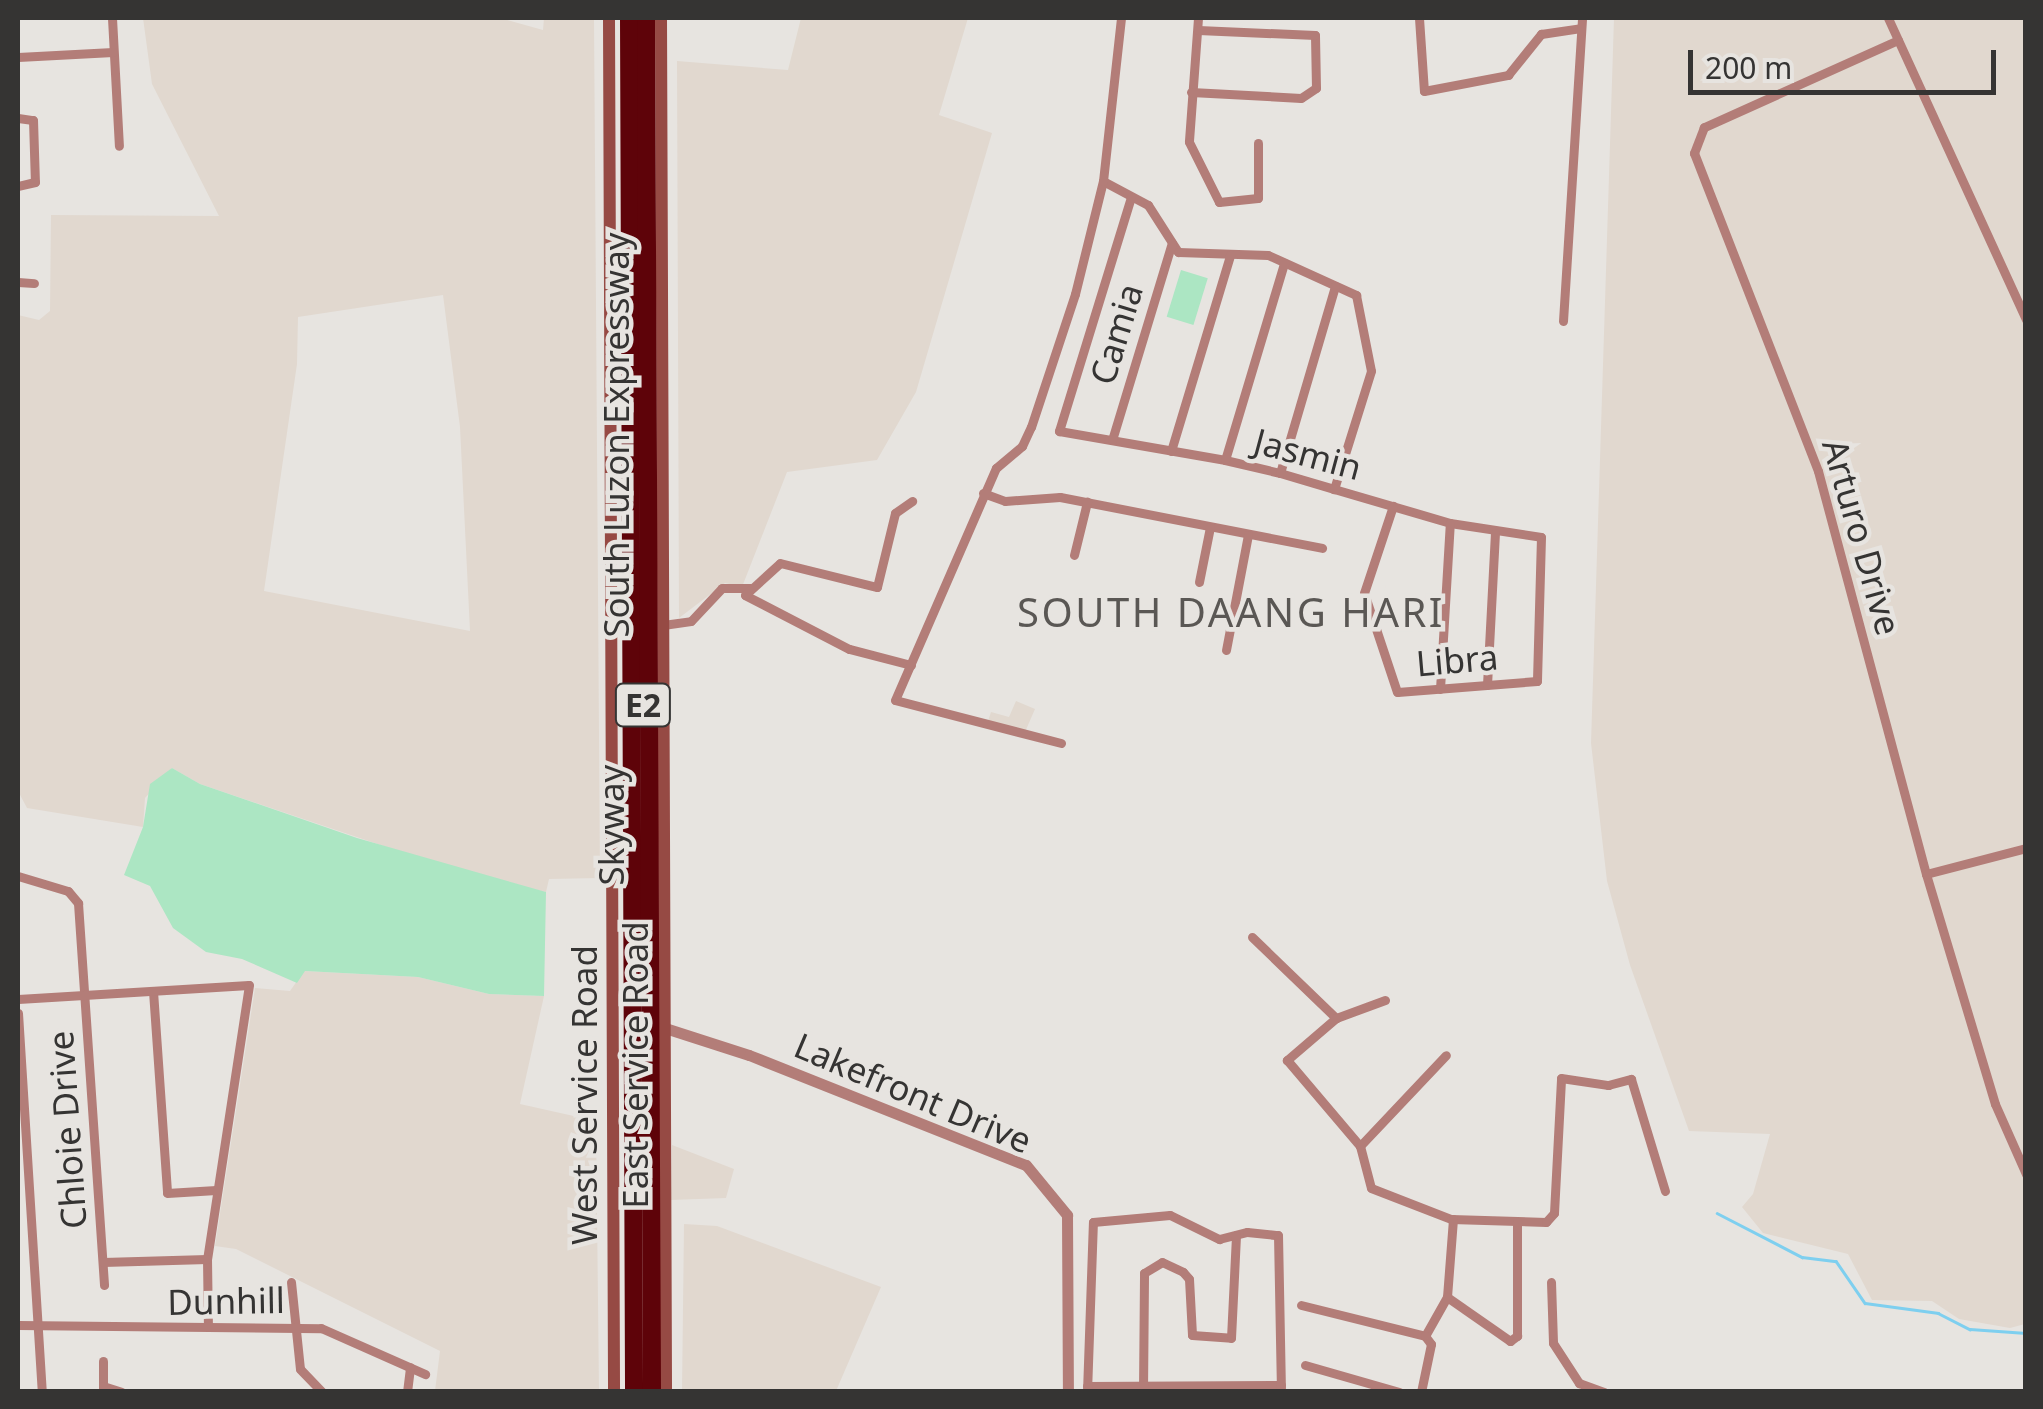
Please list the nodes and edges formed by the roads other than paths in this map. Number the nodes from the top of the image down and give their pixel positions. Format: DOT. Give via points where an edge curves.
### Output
graph roads {
  1 [pos="112,18"];
  2 [pos="609,18"];
  3 [pos="621,18"];
  4 [pos="629,18"];
  5 [pos="644,18"];
  6 [pos="661,18"];
  7 [pos="1121,18"];
  8 [pos="1198,18"];
  9 [pos="1419,18"];
  10 [pos="1888,18"];
  11 [pos="1581,22"];
  12 [pos="1198,30"];
  13 [pos="1898,40"];
  14 [pos="113,52"];
  15 [pos="18,57"];
  16 [pos="1191,92"];
  17 [pos="18,118"];
  18 [pos="1258,143"];
  19 [pos="120,146"];
  20 [pos="1102,180"];
  21 [pos="18,186"];
  22 [pos="1131,197"];
  23 [pos="1172,243"];
  24 [pos="1230,256"];
  25 [pos="1284,262"];
  26 [pos="18,282"];
  27 [pos="34,282"];
  28 [pos="1335,286"];
  29 [pos="2026,320"];
  30 [pos="1563,321"];
  31 [pos="1112,440"];
  32 [pos="1170,451"];
  33 [pos="1225,460"];
  34 [pos="1280,473"];
  35 [pos="1334,489"];
  36 [pos="984,493"];
  37 [pos="912,501"];
  38 [pos="1086,502"];
  39 [pos="1393,506"];
  40 [pos="1450,524"];
  41 [pos="1210,527"];
  42 [pos="1496,533"];
  43 [pos="1248,535"];
  44 [pos="1322,548"];
  45 [pos="1074,555"];
  46 [pos="1199,582"];
  47 [pos="750,588"];
  48 [pos="663,625"];
  49 [pos="1226,650"];
  50 [pos="911,665"];
  51 [pos="1537,681"];
  52 [pos="1487,685"];
  53 [pos="1440,688"];
  54 [pos="1061,743"];
  55 [pos="2026,848"];
  56 [pos="1926,874"];
  57 [pos="18,876"];
  58 [pos="1252,937"];
  59 [pos="153,991"];
  60 [pos="86,995"];
  61 [pos="18,999"];
  62 [pos="1385,1000"];
  63 [pos="18,1013"];
  64 [pos="1336,1018"];
  65 [pos="665,1028"];
  66 [pos="1446,1055"];
  67 [pos="1360,1146"];
  68 [pos="2026,1174"];
  69 [pos="216,1190"];
  70 [pos="1665,1191"];
  71 [pos="1453,1219"];
  72 [pos="1517,1222"];
  73 [pos="1236,1234"];
  74 [pos="207,1260"];
  75 [pos="103,1262"];
  76 [pos="291,1282"];
  77 [pos="1551,1282"];
  78 [pos="104,1285"];
  79 [pos="1448,1297"];
  80 [pos="1302,1305"];
  81 [pos="18,1325"];
  82 [pos="40,1326"];
  83 [pos="208,1327"];
  84 [pos="296,1328"];
  85 [pos="1425,1336"];
  86 [pos="103,1361"];
  87 [pos="1305,1364"];
  88 [pos="410,1368"];
  89 [pos="424,1374"];
  90 [pos="1235,1388"];
  91 [pos="1282,1388"];
  92 [pos="103,1389"];
  93 [pos="1087,1389"];
  94 [pos="1143,1389"];
  95 [pos="1190,1389"];
  96 [pos="42,1392"];
  97 [pos="121,1392"];
  98 [pos="322,1392"];
  99 [pos="407,1392"];
  100 [pos="614,1392"];
  101 [pos="626,1392"];
  102 [pos="634,1392"];
  103 [pos="649,1392"];
  104 [pos="666,1392"];
  105 [pos="1068,1392"];
  106 [pos="1399,1392"];
  107 [pos="1421,1392"];
  108 [pos="1604,1392"];
  1 -- 14 [label="street"];
  2 -- 100 [label="main road, West Service Road"];
  3 -- 101 [label="highway, South Luzon Expressway / E2"];
  4 -- 102 [label="highway, Skyway / E2"];
  5 -- 103 [label="highway, Skyway / E2"];
  6 -- 48 [label="main road, East Service Road"];
  7 -- 20 [label="street"];
  8 -- 12 [label="street"];
  9 -- 11 [label="street" via="1424,91 1508,75 1541,34"];
  10 -- 13 [label="street"];
  11 -- 30 [label="street"];
  12 -- 16 [label="street"];
  12 -- 16 [label="street" via="1316,35 1316,88 1301,98"];
  13 -- 29 [label="street"];
  13 -- 56 [label="street, Arturo Drive" via="1704,128 1694,152 1818,471"];
  14 -- 15 [label="street"];
  14 -- 19 [label="street"];
  16 -- 18 [label="street" via="1189,142 1219,202 1258,198"];
  17 -- 21 [label="street" via="33,120 34,184"];
  20 -- 22 [label="street"];
  20 -- 36 [label="street" via="1076,294 1031,427"];
  22 -- 23 [label="street" via="1148,205"];
  22 -- 31 [label="street, Jasmin" via="1058,431"];
  23 -- 24 [label="street" via="1187,256"];
  23 -- 31 [label="street, Camia"];
  24 -- 25 [label="street" via="1268,255"];
  24 -- 32 [label="street"];
  25 -- 28 [label="street"];
  25 -- 33 [label="street"];
  26 -- 27 [label="street"];
  28 -- 34 [label="street"];
  28 -- 35 [label="street" via="1356,295 1371,371"];
  31 -- 32 [label="street, Jasmin"];
  32 -- 33 [label="street, Jasmin"];
  33 -- 34 [label="street, Jasmin"];
  34 -- 35 [label="street, Jasmin"];
  35 -- 39 [label="street, Jasmin"];
  36 -- 38 [label="street" via="1005,501 1046,496"];
  36 -- 50 [label="street"];
  37 -- 47 [label="street" via="895,513 878,587 780,562"];
  38 -- 41 [label="street"];
  38 -- 45 [label="street"];
  39 -- 40 [label="street, Jasmin"];
  39 -- 53 [label="street, Libra" via="1364,592 1398,692"];
  40 -- 42 [label="street, Jasmin"];
  40 -- 53 [label="street"];
  41 -- 43 [label="street"];
  41 -- 46 [label="street"];
  42 -- 51 [label="street, Jasmin" via="1541,537"];
  42 -- 52 [label="street"];
  43 -- 44 [label="street"];
  43 -- 49 [label="street"];
  47 -- 48 [label="street" via="722,588 691,620"];
  47 -- 50 [label="street" via="745,596 849,649"];
  48 -- 65 [label="main road, East Service Road"];
  50 -- 54 [label="street" via="895,700"];
  51 -- 52 [label="street, Libra"];
  52 -- 53 [label="street, Libra"];
  55 -- 56 [label="street"];
  56 -- 68 [label="street, Arturo Drive" via="1994,1104"];
  57 -- 60 [label="street, Chloie Drive" via="68,891 78,902"];
  58 -- 64 [label="street"];
  59 -- 60 [label="street"];
  59 -- 69 [label="street" via="167,1193"];
  59 -- 69 [label="street" via="249,985"];
  60 -- 61 [label="street"];
  60 -- 75 [label="street, Chloie Drive"];
  62 -- 64 [label="street"];
  63 -- 82 [label="street"];
  64 -- 67 [label="street" via="1287,1060"];
  65 -- 104 [label="main road, East Service Road"];
  65 -- 105 [label="street, Lakefront Drive" via="1026,1164 1067,1215"];
  66 -- 67 [label="street"];
  67 -- 71 [label="street" via="1371,1188"];
  69 -- 74 [label="street"];
  70 -- 72 [label="street" via="1631,1079 1608,1086 1562,1078 1554,1214 1546,1222"];
  71 -- 72 [label="street"];
  71 -- 79 [label="street"];
  72 -- 79 [label="street" via="1514,1340"];
  73 -- 91 [label="street" via="1271,1232 1282,1243"];
  73 -- 93 [label="street" via="1212,1237 1178,1216 1093,1222"];
  73 -- 94 [label="street" via="1231,1338 1192,1335 1183,1272 1162,1262 1144,1272"];
  74 -- 75 [label="street, Chloie Drive"];
  74 -- 83 [label="street"];
  75 -- 78 [label="street, Chloie Drive"];
  76 -- 84 [label="street"];
  77 -- 108 [label="street" via="1553,1344 1579,1383"];
  79 -- 85 [label="street"];
  80 -- 85 [label="street"];
  81 -- 82 [label="street, Dunhill"];
  82 -- 83 [label="street, Dunhill"];
  82 -- 96 [label="street"];
  83 -- 84 [label="street, Dunhill"];
  84 -- 88 [label="street, Dunhill" via="321,1328"];
  84 -- 98 [label="street" via="300,1369"];
  85 -- 107 [label="street" via="1432,1344"];
  86 -- 92 [label="street"];
  87 -- 106 [label="street"];
  88 -- 89 [label="street, Dunhill"];
  88 -- 99 [label="street"];
  90 -- 91 [label="street"];
  90 -- 95 [label="street"];
  92 -- 97 [label="street"];
  93 -- 94 [label="street"];
  94 -- 95 [label="street"];
}
